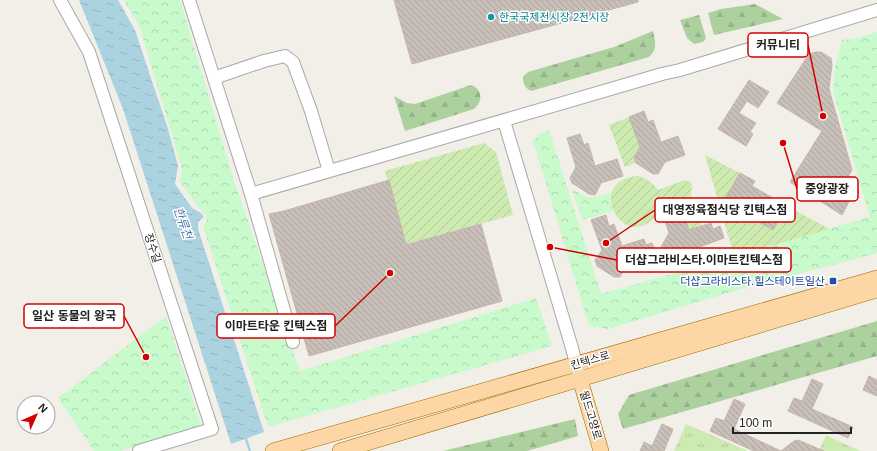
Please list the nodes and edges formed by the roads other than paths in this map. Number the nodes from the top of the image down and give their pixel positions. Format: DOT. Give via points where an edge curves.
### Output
graph roads {
  1 [pos="60,0"];
  2 [pos="189,0"];
  3 [pos="877,10"];
  4 [pos="214,78"];
  5 [pos="504,121"];
  6 [pos="329,171"];
  7 [pos="251,194"];
  8 [pos="877,278"];
  9 [pos="877,290"];
  10 [pos="293,342"];
  11 [pos="576,364"];
  12 [pos="580,379"];
  13 [pos="139,451"];
  14 [pos="274,451"];
  15 [pos="340,451"];
  16 [pos="601,451"];
  1 -- 13 [label="street, 장수길" via="89,52 212,429"];
  2 -- 4 [label="street"];
  3 -- 5 [label="street"];
  4 -- 6 [label="street" via="285,56 293,62"];
  4 -- 7 [label="street"];
  5 -- 6 [label="street"];
  5 -- 11 [label="street"];
  6 -- 7 [label="street"];
  7 -- 10 [label="street"];
  8 -- 11 [label="main road, 킨텍스로"];
  9 -- 12 [label="main road, 킨텍스로"];
  11 -- 12 [label="street"];
  11 -- 14 [label="main road, 킨텍스로"];
  12 -- 15 [label="main road, 킨텍스로"];
  12 -- 16 [label="main road, 월드고양로"];
}
